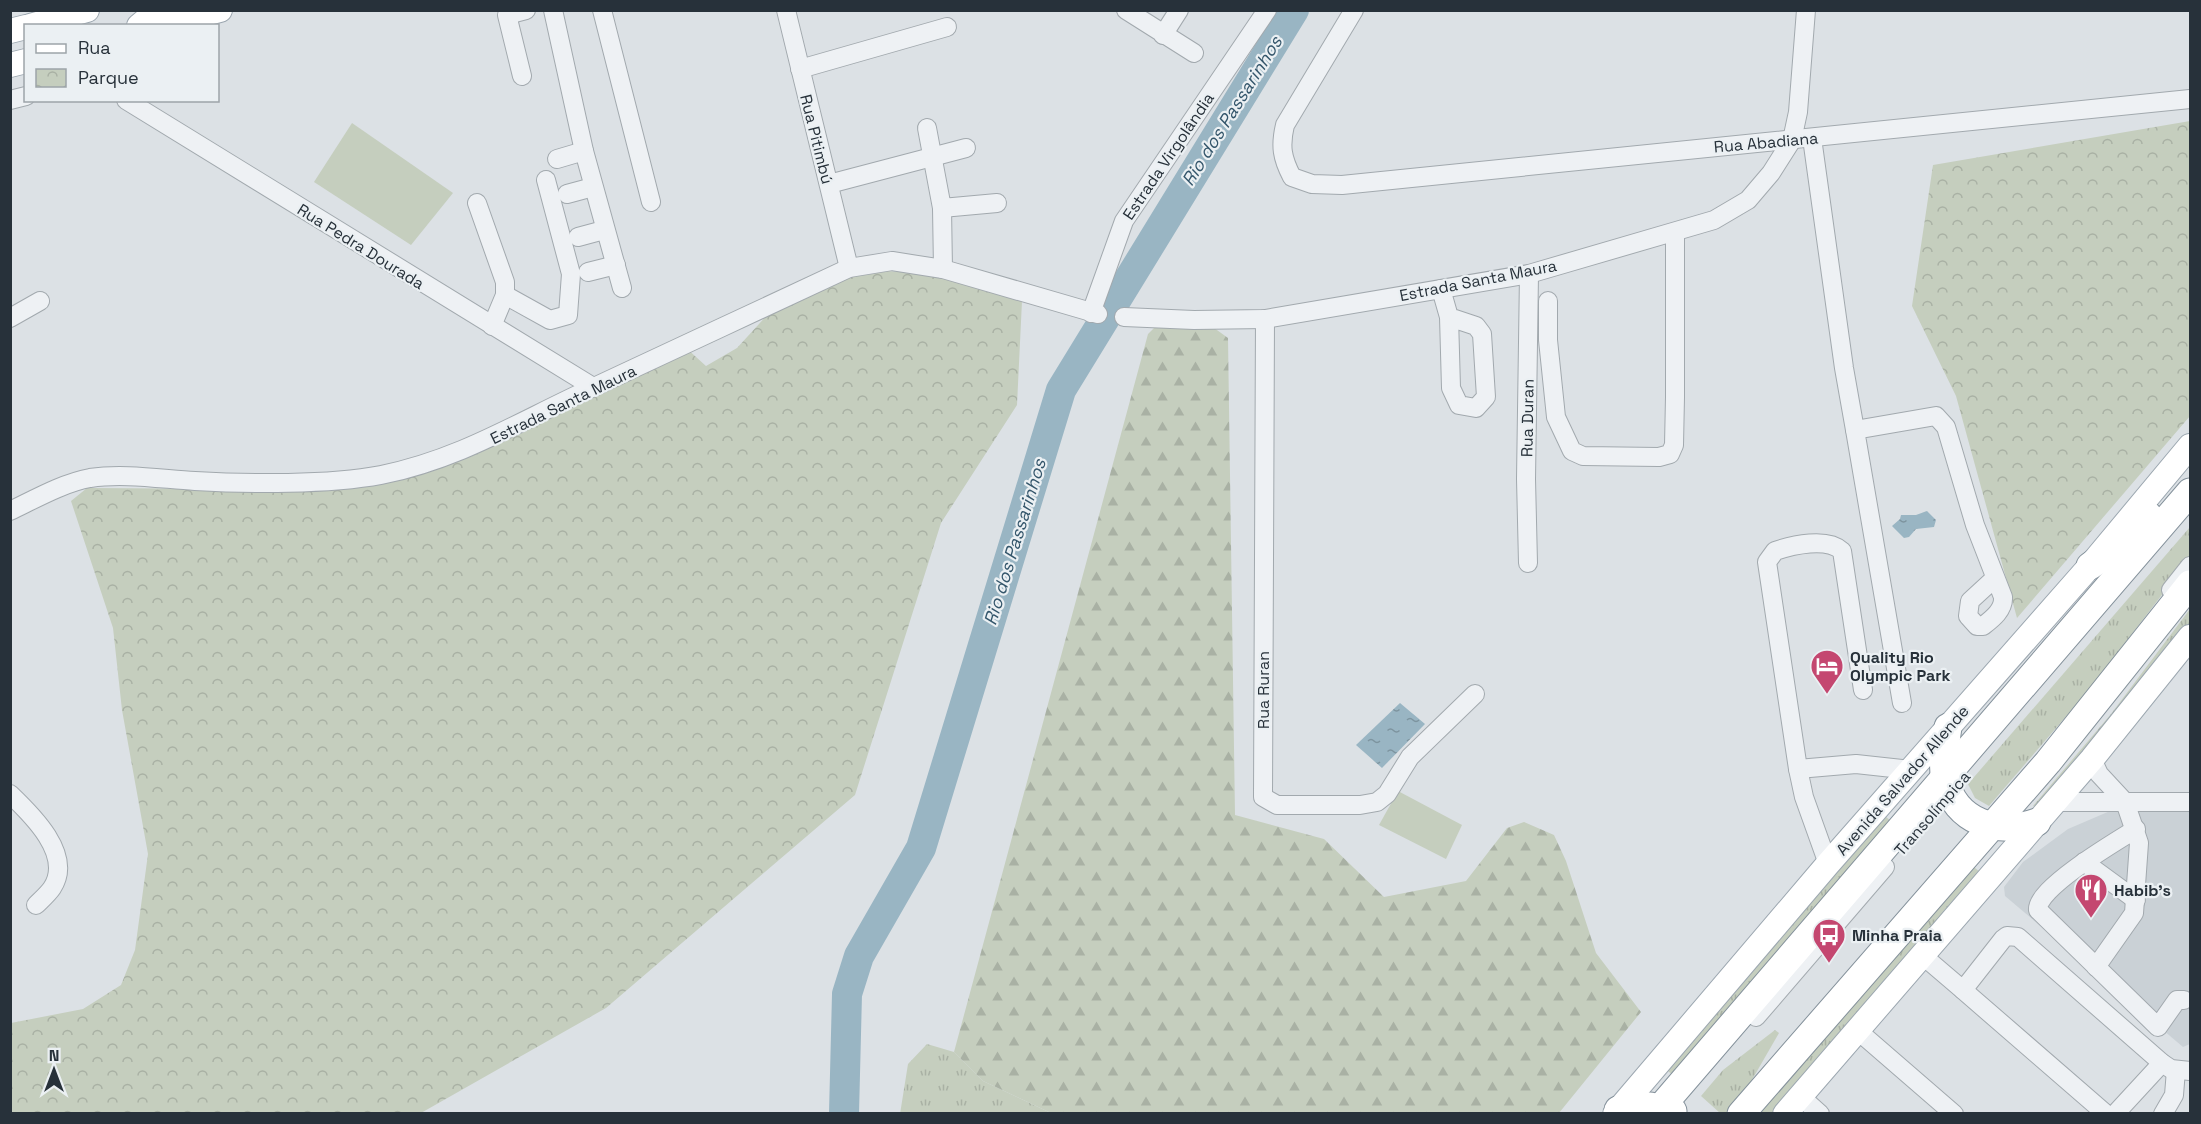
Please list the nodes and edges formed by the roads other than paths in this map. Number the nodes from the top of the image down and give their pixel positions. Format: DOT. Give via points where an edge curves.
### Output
graph roads {
  1 [pos="87,10"];
  2 [pos="158,10"];
  3 [pos="220,10"];
  4 [pos="526,10"];
  5 [pos="553,10"];
  6 [pos="602,10"];
  7 [pos="786,10"];
  8 [pos="1126,10"];
  9 [pos="1179,10"];
  10 [pos="1267,10"];
  11 [pos="1354,10"];
  12 [pos="1806,10"];
  13 [pos="37,24"];
  14 [pos="141,24"];
  15 [pos="168,24"];
  16 [pos="948,27"];
  17 [pos="1163,35"];
  18 [pos="1194,53"];
  19 [pos="800,69"];
  20 [pos="522,76"];
  21 [pos="2190,99"];
  22 [pos="131,102"];
  23 [pos="927,128"];
  24 [pos="1812,138"];
  25 [pos="1792,140"];
  26 [pos="966,148"];
  27 [pos="584,151"];
  28 [pos="933,155"];
  29 [pos="557,159"];
  30 [pos="546,180"];
  31 [pos="829,184"];
  32 [pos="593,187"];
  33 [pos="567,194"];
  34 [pos="651,202"];
  35 [pos="477,203"];
  36 [pos="997,203"];
  37 [pos="942,208"];
  38 [pos="604,230"];
  39 [pos="1675,234"];
  40 [pos="578,237"];
  41 [pos="616,265"];
  42 [pos="849,268"];
  43 [pos="943,269"];
  44 [pos="588,272"];
  45 [pos="1529,274"];
  46 [pos="622,288"];
  47 [pos="1441,289"];
  48 [pos="505,295"];
  49 [pos="40,301"];
  50 [pos="1548,301"];
  51 [pos="1094,313"];
  52 [pos="1449,316"];
  53 [pos="1124,317"];
  54 [pos="10,318"];
  55 [pos="1265,318"];
  56 [pos="492,326"];
  57 [pos="593,387"];
  58 [pos="1855,430"];
  59 [pos="2190,447"];
  60 [pos="2190,476"];
  61 [pos="2190,492"];
  62 [pos="10,511"];
  63 [pos="2190,511"];
  64 [pos="1528,563"];
  65 [pos="2090,566"];
  66 [pos="2190,566"];
  67 [pos="1995,578"];
  68 [pos="2190,584"];
  69 [pos="2190,637"];
  70 [pos="1863,690"];
  71 [pos="1475,694"];
  72 [pos="1902,703"];
  73 [pos="1948,728"];
  74 [pos="2092,759"];
  75 [pos="1798,769"];
  76 [pos="1911,770"];
  77 [pos="1947,785"];
  78 [pos="10,794"];
  79 [pos="2125,802"];
  80 [pos="2190,802"];
  81 [pos="2046,812"];
  82 [pos="1984,824"];
  83 [pos="2136,829"];
  84 [pos="2084,862"];
  85 [pos="1828,864"];
  86 [pos="2136,900"];
  87 [pos="36,905"];
  88 [pos="1922,955"];
  89 [pos="2096,967"];
  90 [pos="1963,990"];
  91 [pos="2184,1000"];
  92 [pos="1857,1030"];
  93 [pos="2176,1068"];
  94 [pos="1793,1105"];
  95 [pos="1616,1112"];
  96 [pos="1667,1112"];
  97 [pos="2166,1112"];
  98 [pos="1727,1113"];
  99 [pos="1741,1113"];
  100 [pos="1820,1113"];
  101 [pos="1954,1113"];
  102 [pos="2106,1113"];
  103 [pos="2115,1113"];
  1 -- 13 [label="main road"];
  2 -- 14 [label="main road"];
  3 -- 15 [label="main road"];
  4 -- 20 [label="street" via="507,15"];
  5 -- 27 [label="street"];
  6 -- 34 [label="street"];
  7 -- 19 [label="street, Rua Pitimbú"];
  8 -- 17 [label="street"];
  9 -- 17 [label="street"];
  10 -- 51 [label="street, Estrada Virgolândia" via="1124,221"];
  11 -- 25 [label="street, Rua Abadiana" via="1284,125 1280,146 1292,177 1312,184 1342,185"];
  12 -- 25 [label="street"];
  16 -- 19 [label="street"];
  17 -- 18 [label="street"];
  19 -- 31 [label="street, Rua Pitimbú"];
  21 -- 24 [label="street, Rua Abadiana"];
  22 -- 56 [label="street, Rua Pedra Dourada"];
  23 -- 28 [label="street"];
  24 -- 25 [label="street, Rua Abadiana"];
  24 -- 58 [label="street"];
  25 -- 39 [label="street, Estrada Santa Maura" via="1748,200 1714,220"];
  26 -- 28 [label="street"];
  27 -- 29 [label="street"];
  27 -- 32 [label="street"];
  28 -- 31 [label="street"];
  28 -- 37 [label="street"];
  30 -- 48 [label="street" via="571,273 568,315 550,320"];
  31 -- 42 [label="street, Rua Pitimbú"];
  32 -- 33 [label="street"];
  32 -- 38 [label="street"];
  35 -- 48 [label="street" via="505,282"];
  36 -- 37 [label="street"];
  37 -- 43 [label="street"];
  38 -- 40 [label="street"];
  38 -- 41 [label="street"];
  39 -- 45 [label="street, Estrada Santa Maura"];
  39 -- 50 [label="street" via="1675,408 1674,445 1670,454 1583,456 1572,451 1556,417"];
  41 -- 44 [label="street"];
  41 -- 46 [label="street"];
  42 -- 43 [label="street, Estrada Santa Maura" via="892,261"];
  42 -- 57 [label="street, Estrada Santa Maura"];
  43 -- 51 [label="street, Estrada Santa Maura"];
  45 -- 47 [label="street, Estrada Santa Maura"];
  45 -- 64 [label="street, Rua Duran"];
  47 -- 52 [label="street"];
  47 -- 55 [label="street, Estrada Santa Maura"];
  48 -- 56 [label="street"];
  49 -- 54 [label="street"];
  53 -- 55 [label="street, Estrada Santa Maura"];
  55 -- 71 [label="street, Rua Ruran" via="1263,797 1277,805 1360,806 1377,802 1410,757"];
  56 -- 57 [label="street, Rua Pedra Dourada"];
  57 -- 62 [label="street, Estrada Santa Maura" via="477,445 379,475 306,481 90,478"];
  58 -- 67 [label="street" via="1936,416 1941,420"];
  58 -- 72 [label="street"];
  59 -- 65 [label="main road, Avenida Salvador Allende"];
  60 -- 65 [label="highway" via="2126,540"];
  61 -- 77 [label="highway, Avenida Salvador Allende"];
  63 -- 77 [label="street, Transolímpica"];
  65 -- 73 [label="main road, Avenida Salvador Allende"];
  66 -- 82 [label="street"];
  68 -- 82 [label="highway" via="2105,693"];
  69 -- 74 [label="main road"];
  70 -- 75 [label="street" via="1842,551 1832,544 1816,544 1775,551 1767,562"];
  73 -- 76 [label="main road, Avenida Salvador Allende"];
  73 -- 77 [label="highway"];
  74 -- 79 [label="street" via="2099,774"];
  74 -- 81 [label="main road"];
  75 -- 76 [label="street" via="1856,764"];
  75 -- 85 [label="street"];
  76 -- 85 [label="main road, Avenida Salvador Allende"];
  77 -- 82 [label="highway" via="1964,813"];
  77 -- 96 [label="highway, Avenida Salvador Allende"];
  78 -- 87 [label="street" via="38,822 56,857 53,886"];
  79 -- 80 [label="street"];
  79 -- 81 [label="street"];
  79 -- 83 [label="street"];
  81 -- 82 [label="highway" via="2012,828"];
  81 -- 88 [label="main road"];
  82 -- 98 [label="street"];
  82 -- 99 [label="highway"];
  83 -- 84 [label="street"];
  83 -- 86 [label="street"];
  84 -- 86 [label="street"];
  84 -- 89 [label="street" via="2041,898 2037,906"];
  85 -- 95 [label="main road, Avenida Salvador Allende"];
  86 -- 89 [label="street" via="2129,925"];
  88 -- 90 [label="street"];
  88 -- 92 [label="main road"];
  89 -- 91 [label="street" via="2158,1027 2177,1000"];
  90 -- 93 [label="street" via="2002,939 2018,937"];
  90 -- 102 [label="street"];
  92 -- 94 [label="main road"];
  92 -- 101 [label="street"];
  93 -- 97 [label="street" via="2174,1095"];
  93 -- 103 [label="street"];
  94 -- 100 [label="street"];
  95 -- 96 [label="highway"];
}
